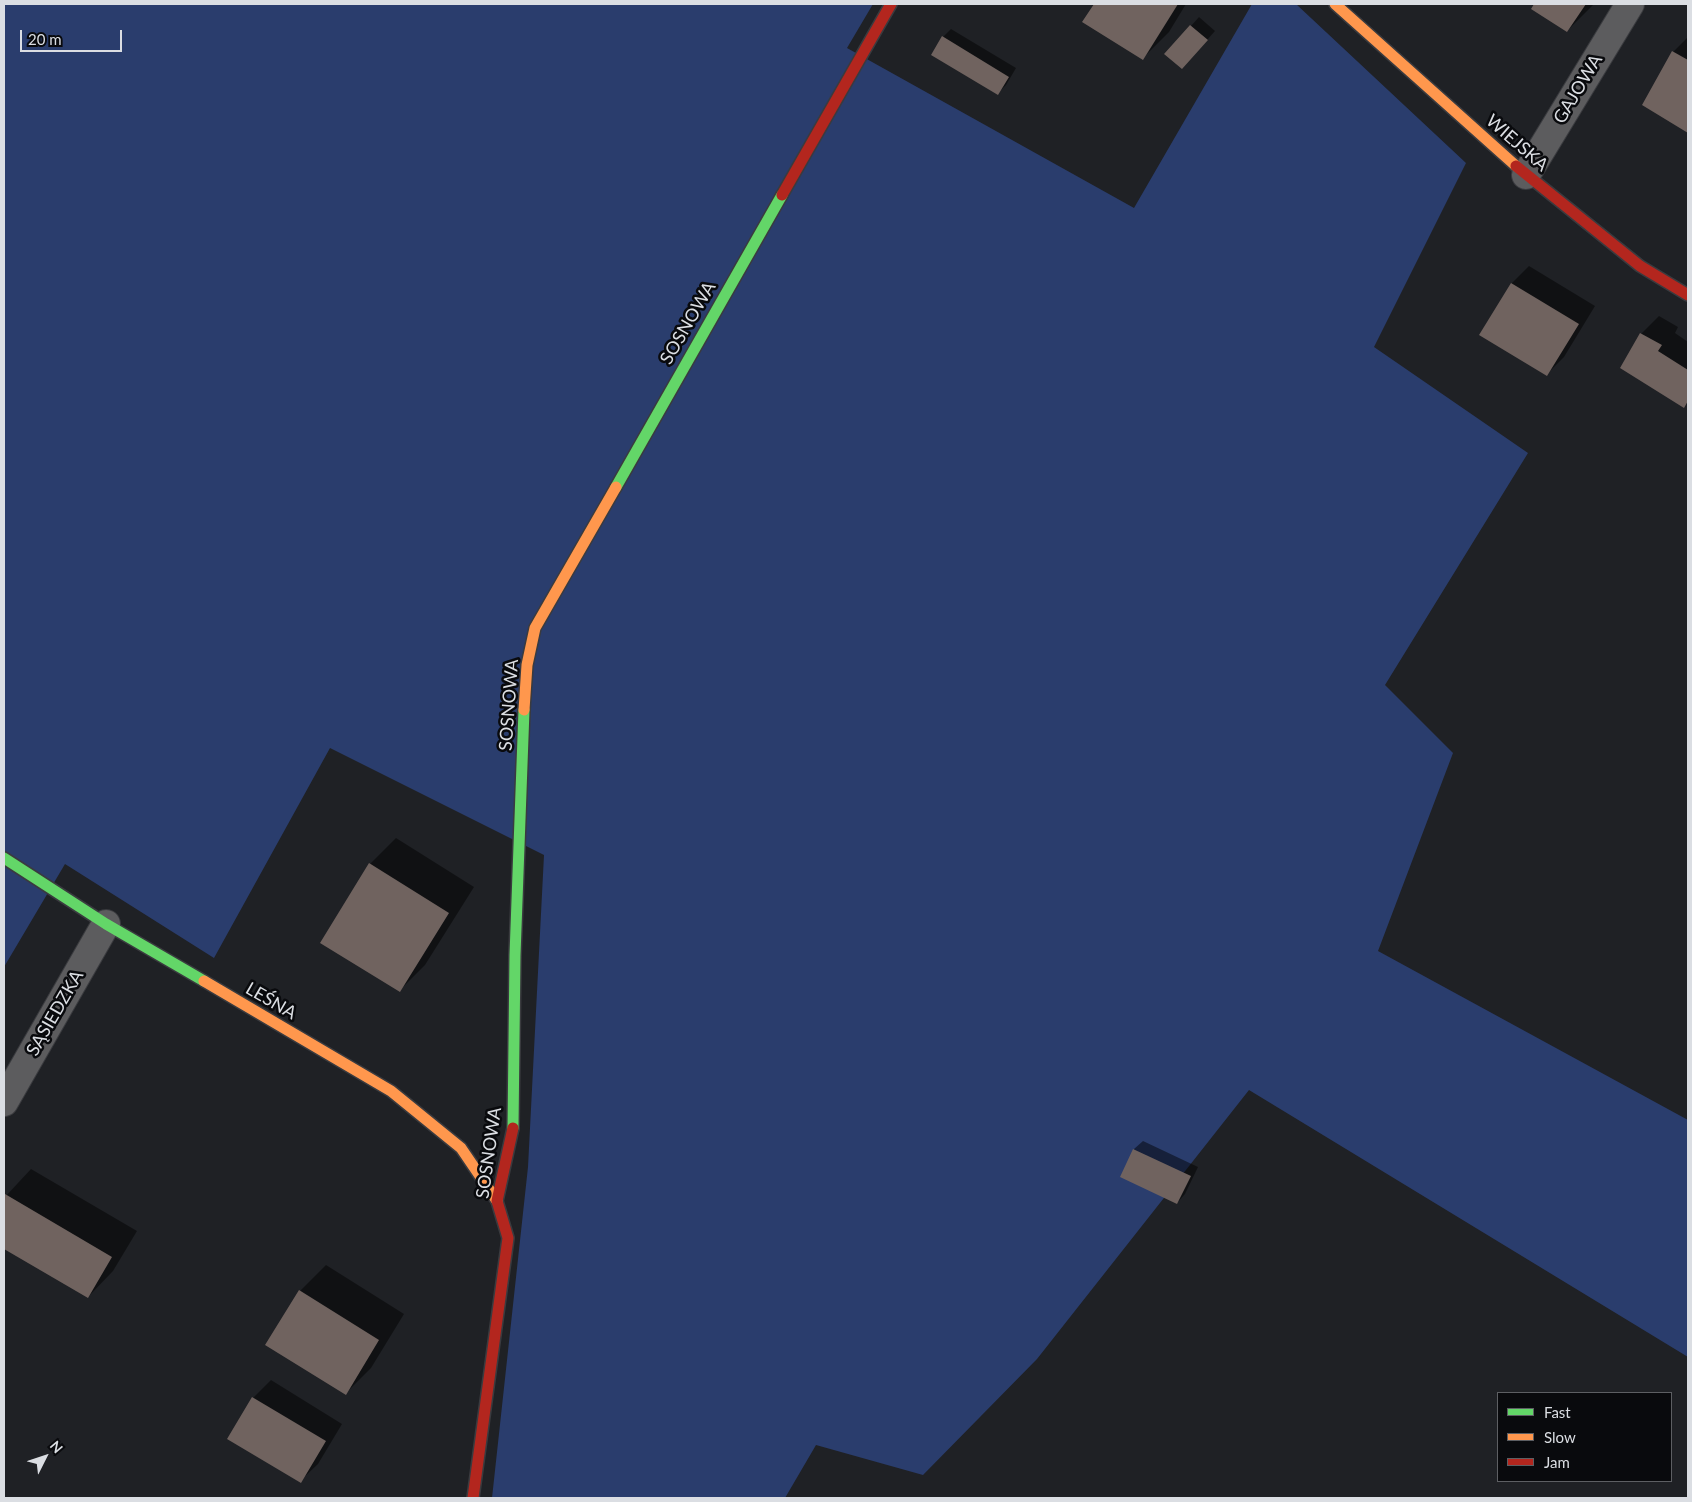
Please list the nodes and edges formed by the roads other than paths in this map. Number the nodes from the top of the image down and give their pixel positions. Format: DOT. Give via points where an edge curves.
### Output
graph roads {
  1 [pos="891,4"];
  2 [pos="1335,4"];
  3 [pos="1630,4"];
  4 [pos="1526,175"];
  5 [pos="1688,295"];
  6 [pos="4,858"];
  7 [pos="106,924"];
  8 [pos="4,1102"];
  9 [pos="497,1201"];
  10 [pos="473,1498"];
  1 -- 9 [label="street, SOSNOWA" via="535,628 527,665 523,734 515,955 514,1124"];
  2 -- 4 [label="street, WIEJSKA"];
  3 -- 4 [label="street, GAJOWA"];
  4 -- 5 [label="street, WIEJSKA" via="1640,266"];
  6 -- 7 [label="street, LEŚNA"];
  7 -- 8 [label="street, SĄSIEDZKA"];
  7 -- 9 [label="street, LEŚNA" via="390,1091 461,1148"];
  9 -- 10 [label="street, SOSNOWA" via="508,1238"];
}
